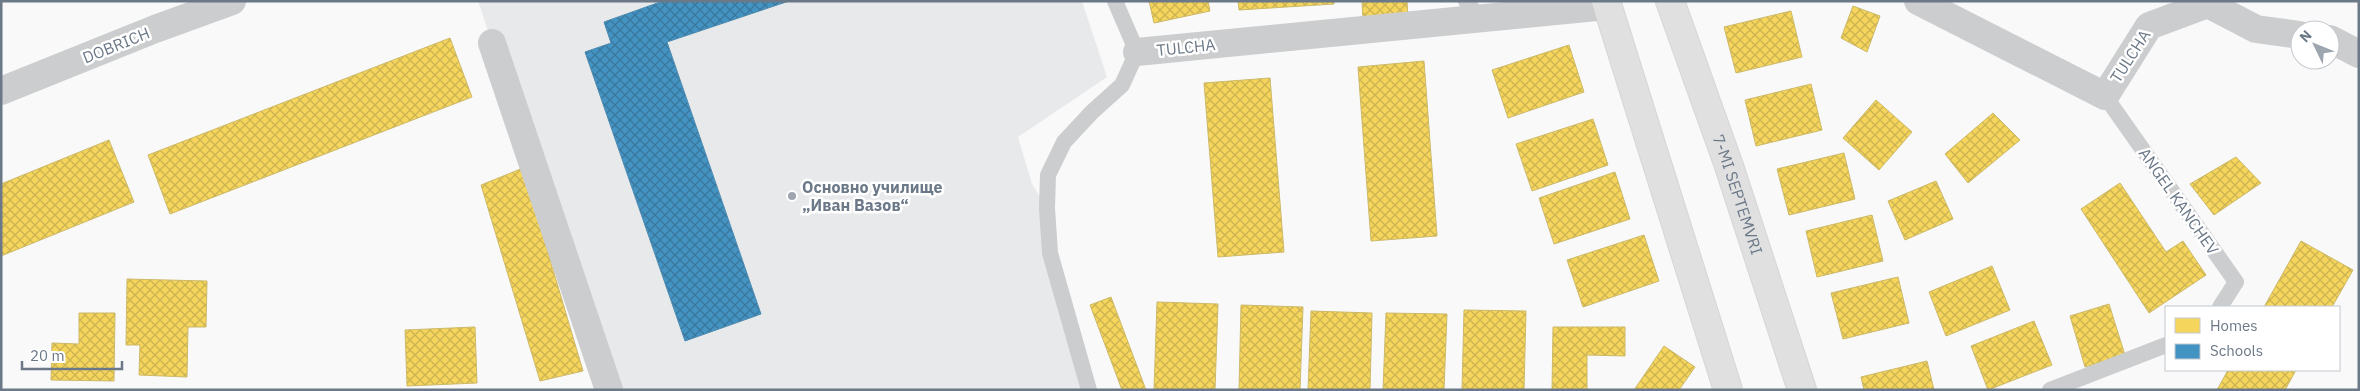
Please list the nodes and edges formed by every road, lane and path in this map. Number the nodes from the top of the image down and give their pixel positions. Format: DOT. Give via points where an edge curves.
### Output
graph roads {
  1 [pos="232,1"];
  2 [pos="1115,1"];
  3 [pos="1670,1"];
  4 [pos="1918,1"];
  5 [pos="1607,4"];
  6 [pos="1473,11"];
  7 [pos="2290,34"];
  8 [pos="492,43"];
  9 [pos="2340,44"];
  10 [pos="1137,52"];
  11 [pos="2359,54"];
  12 [pos="1,91"];
  13 [pos="2105,96"];
  14 [pos="2221,306"];
  15 [pos="2165,345"];
  16 [pos="609,390"];
  17 [pos="1089,390"];
  18 [pos="1728,390"];
  19 [pos="1802,390"];
  20 [pos="2050,390"];
  1 -- 12 [label="street, DOBRICH"];
  2 -- 10 [label="lane"];
  3 -- 19 [label="main road, 7-MI SEPTEMVRI" via="1729,166"];
  4 -- 13 [label="street, TULCHA"];
  5 -- 6 [label="street, TULCHA"];
  5 -- 18 [label="main road"];
  6 -- 10 [label="street, TULCHA"];
  7 -- 13 [label="street, TULCHA" via="2256,29 2208,4 2150,26"];
  8 -- 16 [label="street"];
  9 -- 11 [label="street"];
  10 -- 17 [label="lane, TULCHA" via="1122,85 1064,142 1048,175 1050,253"];
  13 -- 14 [label="lane, ANGEL KANCHEV" via="2236,282"];
  15 -- 20 [label="lane"];
}
